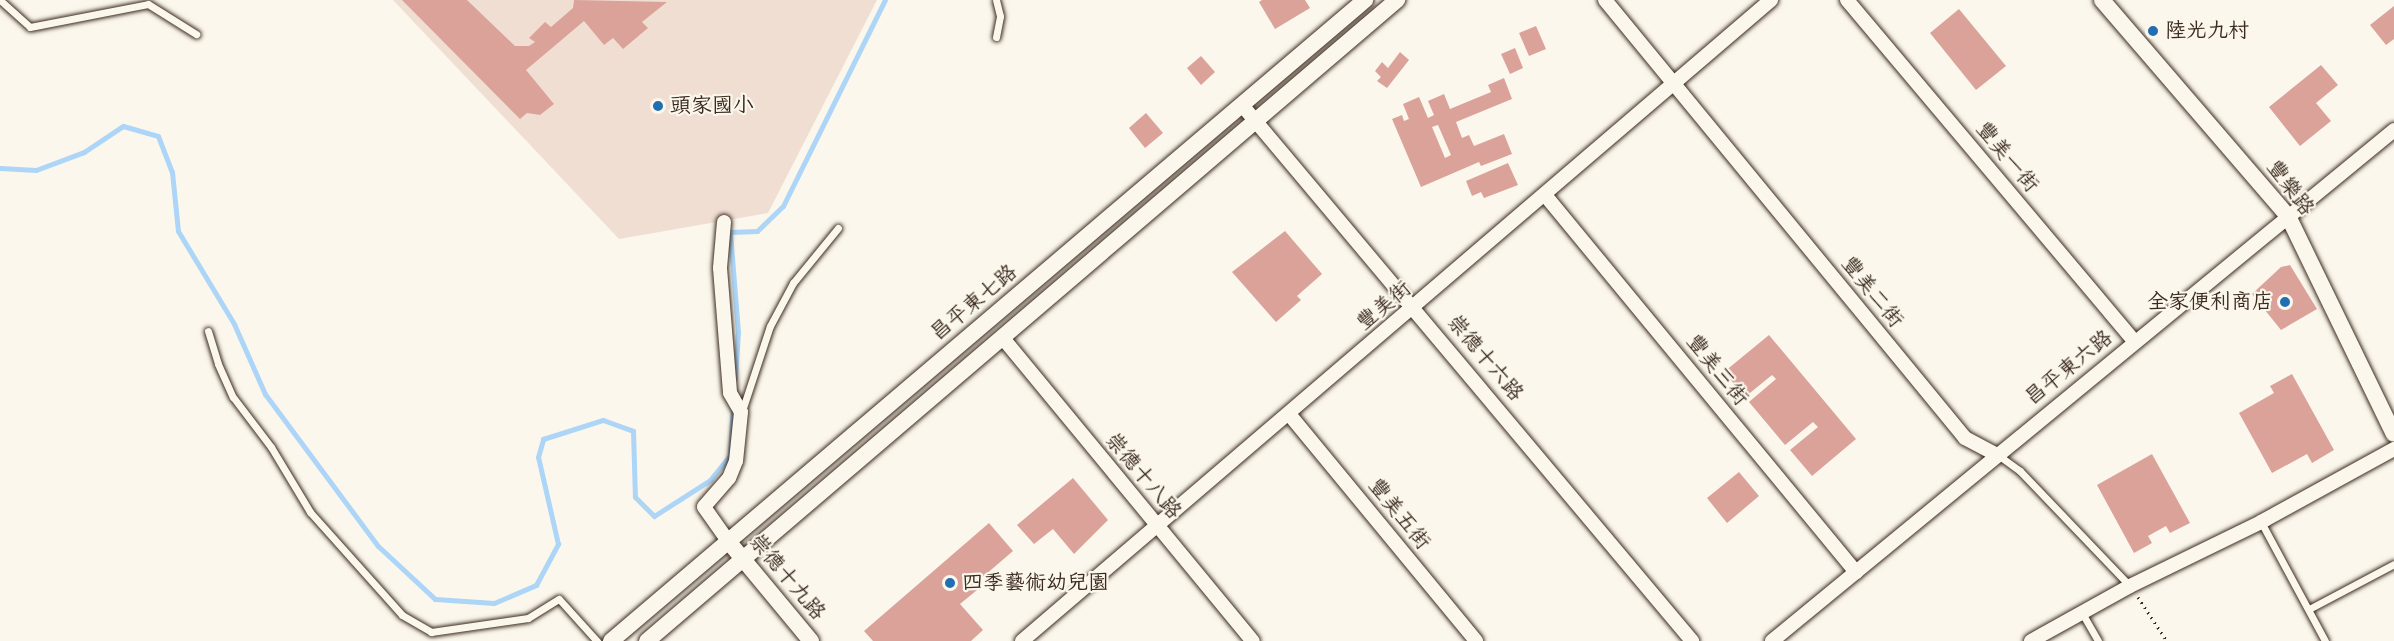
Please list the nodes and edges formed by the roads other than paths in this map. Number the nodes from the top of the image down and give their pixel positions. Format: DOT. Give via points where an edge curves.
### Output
graph roads {
  1 [pos="0,0"];
  2 [pos="996,0"];
  3 [pos="1365,0"];
  4 [pos="1397,0"];
  5 [pos="1605,0"];
  6 [pos="1771,0"];
  7 [pos="1847,0"];
  8 [pos="2102,0"];
  9 [pos="196,34"];
  10 [pos="996,37"];
  11 [pos="1674,83"];
  12 [pos="1242,105"];
  13 [pos="1254,120"];
  14 [pos="2394,130"];
  15 [pos="1545,195"];
  16 [pos="2288,216"];
  17 [pos="724,222"];
  18 [pos="838,228"];
  19 [pos="1415,308"];
  20 [pos="208,331"];
  21 [pos="1002,337"];
  22 [pos="2135,342"];
  23 [pos="741,412"];
  24 [pos="1289,414"];
  25 [pos="2394,434"];
  26 [pos="2394,449"];
  27 [pos="1997,455"];
  28 [pos="2261,522"];
  29 [pos="1157,526"];
  30 [pos="728,541"];
  31 [pos="743,560"];
  32 [pos="2394,564"];
  33 [pos="1856,572"];
  34 [pos="2130,586"];
  35 [pos="2309,609"];
  36 [pos="2082,613"];
  37 [pos="597,641"];
  38 [pos="612,641"];
  39 [pos="647,641"];
  40 [pos="811,641"];
  41 [pos="1022,641"];
  42 [pos="1253,641"];
  43 [pos="1476,641"];
  44 [pos="1692,641"];
  45 [pos="1772,641"];
  46 [pos="2031,641"];
  47 [pos="2098,641"];
  48 [pos="2325,641"];
  1 -- 9 [label="lane" via="30,27 148,4"];
  2 -- 10 [label="lane" via="1000,16"];
  3 -- 12 [label="street, 昌平東七路"];
  4 -- 13 [label="street, 昌平東七路"];
  5 -- 11 [label="street, 豐美二街"];
  6 -- 11 [label="street, 豐美街"];
  7 -- 22 [label="street, 豐美一街"];
  8 -- 16 [label="street, 豐樂路"];
  11 -- 15 [label="street, 豐美街"];
  11 -- 27 [label="street, 豐美二街" via="1965,438"];
  12 -- 13 [label="street, 崇德十六路"];
  12 -- 30 [label="street, 昌平東七路"];
  13 -- 19 [label="street, 崇德十六路"];
  13 -- 21 [label="street, 昌平東七路"];
  14 -- 16 [label="street, 昌平東六路"];
  15 -- 19 [label="street, 豐美街"];
  15 -- 33 [label="street, 豐美三街"];
  16 -- 22 [label="street, 昌平東六路"];
  16 -- 25 [label="street, 豐樂路"];
  17 -- 23 [label="street" via="720,268 730,393"];
  18 -- 23 [label="lane" via="794,282 770,326"];
  19 -- 24 [label="street, 豐美街"];
  19 -- 44 [label="street, 崇德十六路"];
  20 -- 37 [label="lane" via="233,397 271,447 310,512 402,615 431,632 528,618 559,599"];
  21 -- 29 [label="street, 崇德十八路"];
  21 -- 31 [label="street, 昌平東七路"];
  22 -- 27 [label="street, 昌平東六路"];
  23 -- 30 [label="street" via="736,461 729,477 704,507"];
  24 -- 29 [label="street, 豐美街"];
  24 -- 43 [label="street, 豐美五街"];
  26 -- 28 [label="street"];
  27 -- 33 [label="street, 昌平東六路"];
  27 -- 34 [label="lane, 豐美二街" via="2020,471"];
  28 -- 34 [label="street"];
  28 -- 35 [label="lane"];
  29 -- 41 [label="street, 豐美街"];
  29 -- 42 [label="street, 崇德十八路"];
  30 -- 31 [label="street, 崇德十九路"];
  30 -- 38 [label="street, 昌平東七路"];
  31 -- 39 [label="street, 昌平東七路"];
  31 -- 40 [label="street, 崇德十九路"];
  32 -- 35 [label="lane"];
  33 -- 45 [label="street, 昌平東六路"];
  34 -- 36 [label="street"];
  35 -- 48 [label="lane"];
  36 -- 46 [label="street"];
  36 -- 47 [label="lane"];
}
